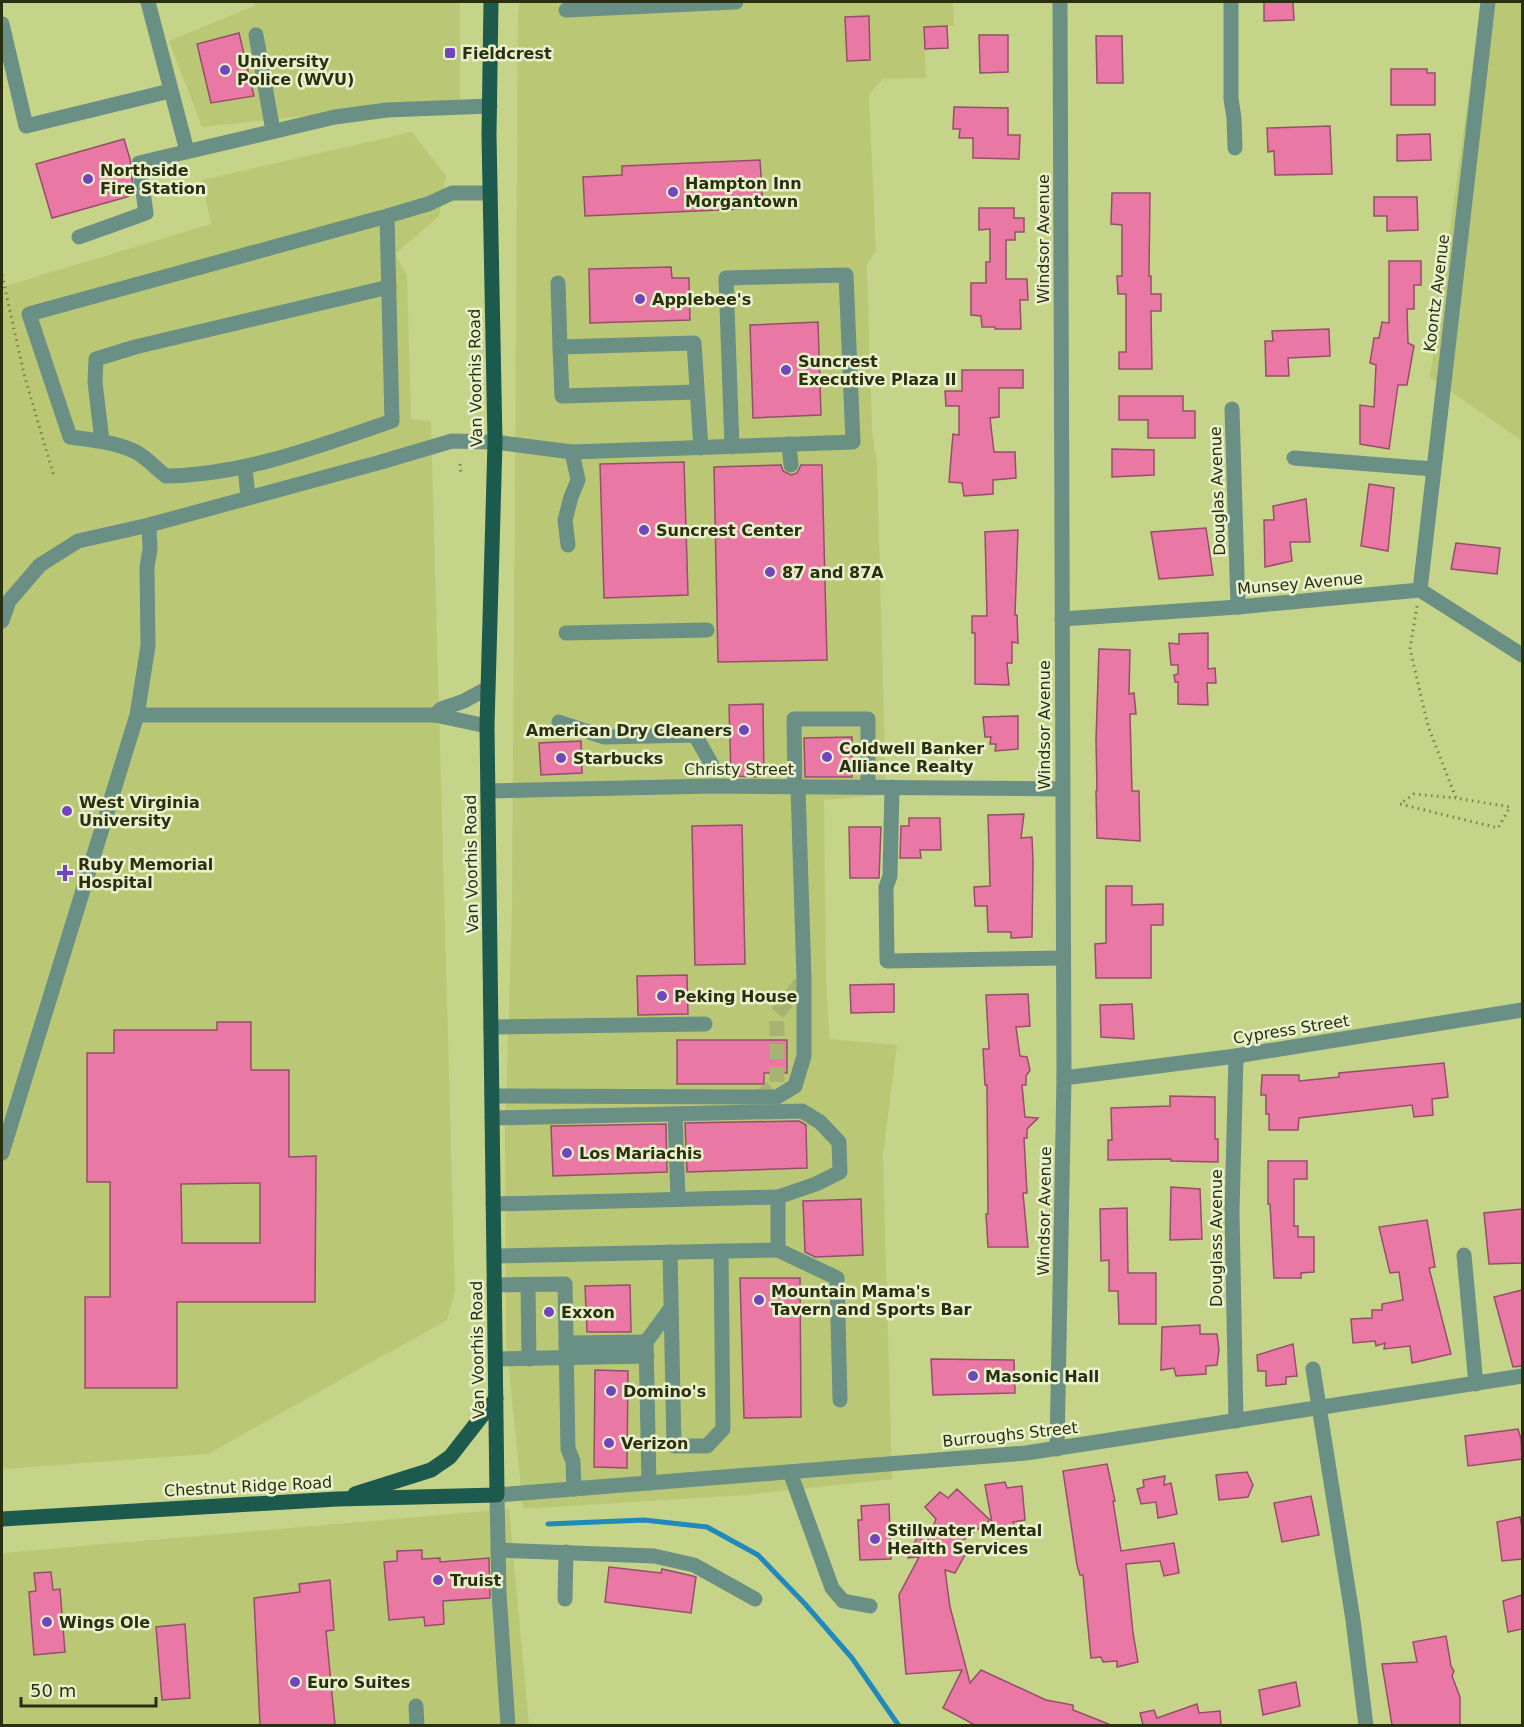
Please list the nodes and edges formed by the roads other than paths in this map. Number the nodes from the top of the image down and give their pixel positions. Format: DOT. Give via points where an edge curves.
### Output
graph roads {
  1 [pos="148,2"];
  2 [pos="491,2"];
  3 [pos="736,2"];
  4 [pos="1060,2"];
  5 [pos="1231,2"];
  6 [pos="1488,2"];
  7 [pos="589,5"];
  8 [pos="566,10"];
  9 [pos="2,24"];
  10 [pos="256,35"];
  11 [pos="170,91"];
  12 [pos="490,106"];
  13 [pos="273,131"];
  14 [pos="1234,148"];
  15 [pos="187,151"];
  16 [pos="490,193"];
  17 [pos="387,216"];
  18 [pos="79,237"];
  19 [pos="558,283"];
  20 [pos="389,287"];
  21 [pos="560,347"];
  22 [pos="697,392"];
  23 [pos="1232,409"];
  24 [pos="102,441"];
  25 [pos="495,442"];
  26 [pos="789,444"];
  27 [pos="732,447"];
  28 [pos="701,448"];
  29 [pos="572,453"];
  30 [pos="1294,458"];
  31 [pos="791,465"];
  32 [pos="245,467"];
  33 [pos="1433,469"];
  34 [pos="248,497"];
  35 [pos="149,525"];
  36 [pos="568,545"];
  37 [pos="1420,590"];
  38 [pos="1238,607"];
  39 [pos="1062,619"];
  40 [pos="2,621"];
  41 [pos="707,630"];
  42 [pos="566,633"];
  43 [pos="1522,655"];
  44 [pos="488,688"];
  45 [pos="435,714"];
  46 [pos="137,715"];
  47 [pos="559,722"];
  48 [pos="488,726"];
  49 [pos="712,765"];
  50 [pos="797,787"];
  51 [pos="868,787"];
  52 [pos="891,788"];
  53 [pos="1062,789"];
  54 [pos="488,791"];
  55 [pos="1064,958"];
  56 [pos="1522,1010"];
  57 [pos="705,1024"];
  58 [pos="491,1027"];
  59 [pos="1236,1056"];
  60 [pos="1064,1078"];
  61 [pos="492,1096"];
  62 [pos="675,1114"];
  63 [pos="492,1118"];
  64 [pos="2,1153"];
  65 [pos="778,1197"];
  66 [pos="678,1199"];
  67 [pos="494,1204"];
  68 [pos="778,1250"];
  69 [pos="722,1251"];
  70 [pos="670,1252"];
  71 [pos="1464,1255"];
  72 [pos="494,1256"];
  73 [pos="494,1285"];
  74 [pos="528,1285"];
  75 [pos="671,1308"];
  76 [pos="646,1349"];
  77 [pos="566,1350"];
  78 [pos="496,1359"];
  79 [pos="529,1359"];
  80 [pos="1314,1369"];
  81 [pos="1522,1376"];
  82 [pos="1476,1384"];
  83 [pos="496,1398"];
  84 [pos="840,1400"];
  85 [pos="1320,1408"];
  86 [pos="1236,1421"];
  87 [pos="1057,1449"];
  88 [pos="790,1472"];
  89 [pos="649,1483"];
  90 [pos="573,1489"];
  91 [pos="497,1495"];
  92 [pos="337,1499"];
  93 [pos="2,1519"];
  94 [pos="498,1550"];
  95 [pos="566,1552"];
  96 [pos="565,1599"];
  97 [pos="755,1599"];
  98 [pos="870,1606"];
  99 [pos="416,1706"];
  100 [pos="417,1725"];
  101 [pos="508,1725"];
  102 [pos="1366,1725"];
  1 -- 11 [label="street"];
  2 -- 12 [label="main road, Van Voorhis Road"];
  3 -- 7 [label="street"];
  4 -- 39 [label="street, Windsor Avenue"];
  5 -- 14 [label="street"];
  6 -- 33 [label="street, Koontz Avenue"];
  7 -- 8 [label="street"];
  9 -- 11 [label="street" via="26,126"];
  10 -- 13 [label="street"];
  11 -- 15 [label="street"];
  12 -- 13 [label="street" via="387,110"];
  12 -- 16 [label="main road, Van Voorhis Road"];
  13 -- 15 [label="street"];
  15 -- 18 [label="street" via="139,163 146,213"];
  16 -- 17 [label="street" via="452,193"];
  16 -- 25 [label="main road, Van Voorhis Road"];
  17 -- 20 [label="street"];
  17 -- 24 [label="street" via="29,314 70,437"];
  19 -- 21 [label="street"];
  20 -- 24 [label="street" via="96,359"];
  20 -- 32 [label="street" via="392,421"];
  21 -- 22 [label="street" via="694,343"];
  21 -- 22 [label="street" via="562,396"];
  22 -- 28 [label="street"];
  23 -- 38 [label="street, Douglas Avenue"];
  24 -- 32 [label="street" via="138,453 166,476"];
  25 -- 29 [label="street"];
  25 -- 34 [label="street" via="452,441"];
  25 -- 44 [label="main road, Van Voorhis Road"];
  26 -- 27 [label="street"];
  26 -- 27 [label="street" via="853,442 846,275 726,278"];
  26 -- 31 [label="street"];
  27 -- 28 [label="street"];
  28 -- 29 [label="street"];
  29 -- 36 [label="street" via="578,480 565,520"];
  30 -- 33 [label="street"];
  32 -- 34 [label="street"];
  33 -- 37 [label="street, Koontz Avenue"];
  34 -- 35 [label="street"];
  35 -- 40 [label="street" via="78,540 40,565 9,601"];
  35 -- 46 [label="street" via="147,646"];
  37 -- 38 [label="street, Munsey Avenue"];
  37 -- 43 [label="street"];
  38 -- 39 [label="street, Munsey Avenue"];
  39 -- 53 [label="street, Windsor Avenue"];
  41 -- 42 [label="street"];
  44 -- 45 [label="street"];
  44 -- 48 [label="main road, Van Voorhis Road"];
  45 -- 46 [label="street"];
  45 -- 48 [label="street"];
  46 -- 64 [label="street"];
  47 -- 49 [label="street" via="604,737 696,735"];
  48 -- 54 [label="main road, Van Voorhis Road"];
  50 -- 51 [label="street, Christy Street"];
  50 -- 51 [label="street" via="794,719 868,719"];
  50 -- 54 [label="street, Christy Street"];
  50 -- 61 [label="street" via="804,1056 795,1086 777,1097"];
  51 -- 52 [label="street, Christy Street"];
  52 -- 53 [label="street, Christy Street"];
  52 -- 55 [label="street" via="887,961"];
  53 -- 55 [label="street, Windsor Avenue"];
  54 -- 58 [label="main road, Van Voorhis Road"];
  55 -- 60 [label="street, Windsor Avenue"];
  56 -- 59 [label="street, Cypress Street"];
  57 -- 58 [label="street"];
  58 -- 61 [label="main road, Van Voorhis Road"];
  59 -- 60 [label="street, Cypress Street"];
  59 -- 86 [label="street, Douglass Avenue" via="1232,1212"];
  60 -- 87 [label="street, Windsor Avenue"];
  61 -- 63 [label="main road, Van Voorhis Road"];
  62 -- 63 [label="street"];
  62 -- 65 [label="street" via="802,1111 820,1122 839,1142 840,1172"];
  62 -- 66 [label="street"];
  63 -- 67 [label="main road, Van Voorhis Road"];
  65 -- 66 [label="street"];
  65 -- 68 [label="street"];
  66 -- 67 [label="street"];
  67 -- 72 [label="main road, Van Voorhis Road"];
  68 -- 69 [label="street"];
  68 -- 84 [label="street" via="837,1278"];
  69 -- 70 [label="street"];
  69 -- 75 [label="street" via="723,1429 707,1446 674,1446"];
  70 -- 72 [label="street"];
  70 -- 75 [label="street"];
  71 -- 82 [label="street"];
  72 -- 73 [label="main road, Van Voorhis Road"];
  73 -- 74 [label="street"];
  73 -- 78 [label="main road, Van Voorhis Road"];
  74 -- 77 [label="street" via="565,1284"];
  74 -- 79 [label="street"];
  75 -- 76 [label="street"];
  76 -- 77 [label="street"];
  76 -- 77 [label="street" via="631,1366 573,1366"];
  76 -- 89 [label="street"];
  77 -- 79 [label="street"];
  77 -- 90 [label="street"];
  78 -- 79 [label="street"];
  78 -- 83 [label="main road, Van Voorhis Road"];
  80 -- 85 [label="street"];
  81 -- 82 [label="street, Burroughs Street"];
  82 -- 85 [label="street, Burroughs Street"];
  83 -- 91 [label="main road, Van Voorhis Road"];
  83 -- 92 [label="main road" via="455,1452 431,1470"];
  85 -- 86 [label="street, Burroughs Street"];
  85 -- 102 [label="street"];
  86 -- 87 [label="street, Burroughs Street"];
  87 -- 88 [label="street, Burroughs Street"];
  88 -- 89 [label="street, Burroughs Street"];
  88 -- 98 [label="street" via="832,1588 843,1601"];
  89 -- 90 [label="street, Burroughs Street"];
  90 -- 91 [label="street, Burroughs Street"];
  91 -- 92 [label="main road, Chestnut Ridge Road"];
  91 -- 94 [label="street, Van Voorhis Road"];
  92 -- 93 [label="main road, Chestnut Ridge Road"];
  94 -- 95 [label="street"];
  94 -- 101 [label="street, Van Voorhis Road"];
  95 -- 96 [label="street"];
  95 -- 97 [label="street" via="676,1560 694,1565"];
  99 -- 100 [label="street"];
}
